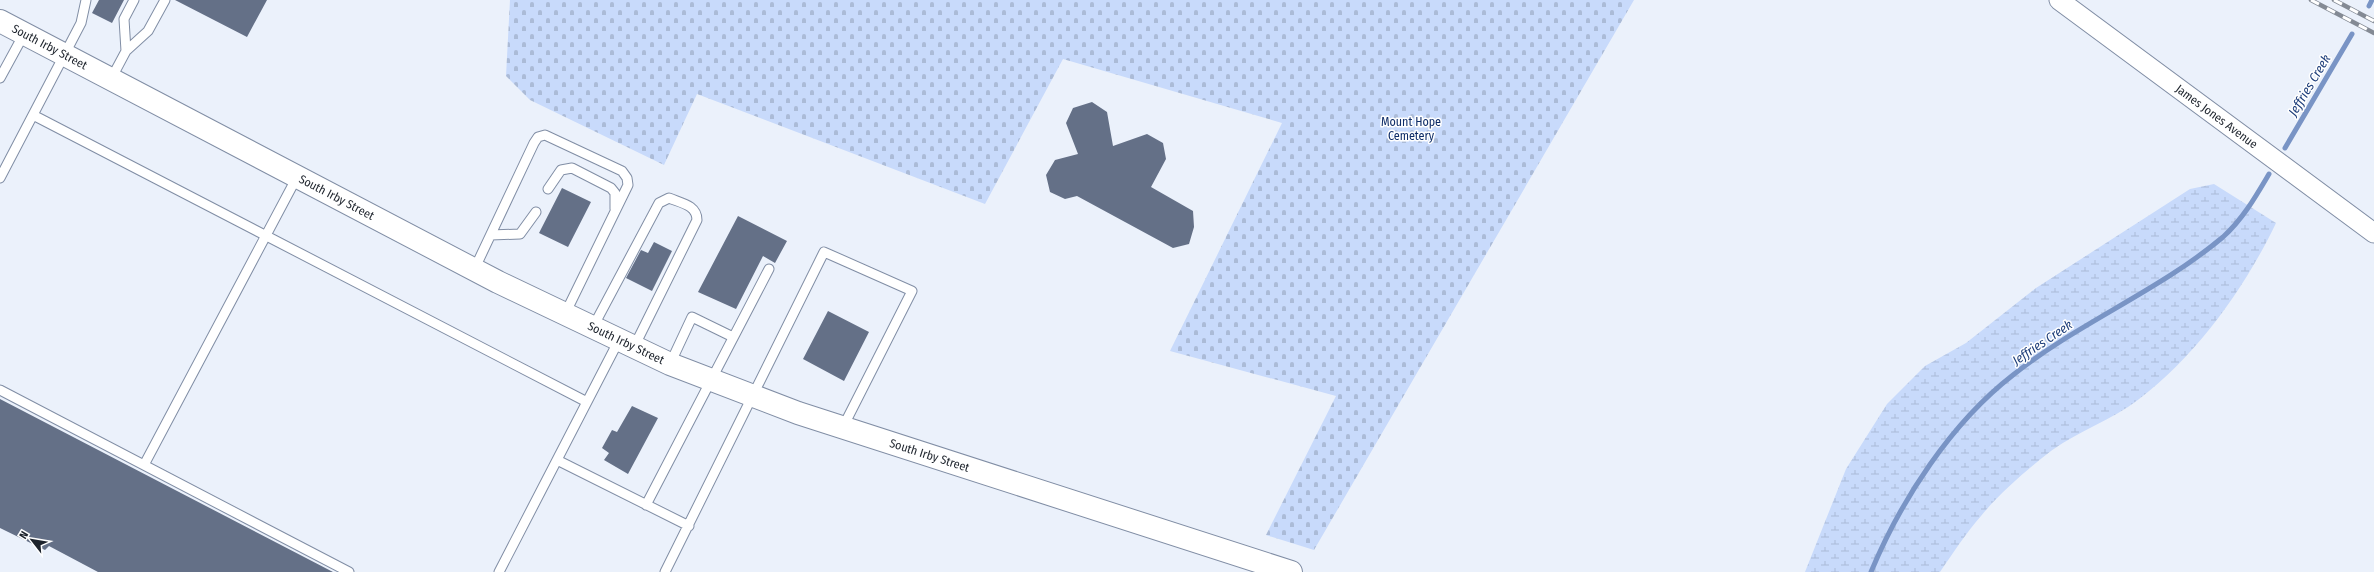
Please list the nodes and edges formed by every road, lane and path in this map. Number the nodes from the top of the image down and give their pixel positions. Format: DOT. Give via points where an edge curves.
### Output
graph roads {
  1 [pos="86,0"];
  2 [pos="134,0"];
  3 [pos="165,0"];
  4 [pos="2059,0"];
  5 [pos="0,21"];
  6 [pos="24,34"];
  7 [pos="126,51"];
  8 [pos="64,55"];
  9 [pos="0,78"];
  10 [pos="111,80"];
  11 [pos="33,115"];
  12 [pos="297,177"];
  13 [pos="0,178"];
  14 [pos="548,189"];
  15 [pos="536,212"];
  16 [pos="614,216"];
  17 [pos="2374,233"];
  18 [pos="491,235"];
  19 [pos="266,236"];
  20 [pos="769,268"];
  21 [pos="474,270"];
  22 [pos="565,314"];
  23 [pos="593,327"];
  24 [pos="733,337"];
  25 [pos="627,343"];
  26 [pos="670,364"];
  27 [pos="710,380"];
  28 [pos="0,390"];
  29 [pos="752,396"];
  30 [pos="587,402"];
  31 [pos="843,428"];
  32 [pos="557,460"];
  33 [pos="144,465"];
  34 [pos="646,505"];
  35 [pos="689,526"];
  36 [pos="349,572"];
  37 [pos="498,572"];
  38 [pos="665,572"];
  39 [pos="1290,572"];
  1 -- 8 [label="lane" via="82,22"];
  2 -- 7 [label="lane" via="124,19"];
  3 -- 7 [label="lane" via="148,31"];
  4 -- 17 [label="street, James Jones Avenue"];
  5 -- 6 [label="main road, South Irby Street"];
  6 -- 8 [label="main road, South Irby Street"];
  6 -- 9 [label="lane"];
  7 -- 10 [label="lane"];
  8 -- 10 [label="main road, South Irby Street"];
  8 -- 11 [label="lane"];
  10 -- 12 [label="main road, South Irby Street"];
  11 -- 13 [label="lane"];
  11 -- 19 [label="lane"];
  12 -- 19 [label="lane"];
  12 -- 21 [label="main road, South Irby Street"];
  14 -- 16 [label="lane" via="561,170 572,168 611,188 615,193"];
  15 -- 18 [label="lane" via="520,234"];
  16 -- 18 [label="lane" via="628,185 628,178 622,171 545,135 538,137 534,142"];
  16 -- 22 [label="lane"];
  18 -- 21 [label="lane"];
  19 -- 30 [label="lane"];
  19 -- 33 [label="lane"];
  20 -- 24 [label="lane"];
  21 -- 22 [label="main road, South Irby Street"];
  22 -- 23 [label="main road, South Irby Street"];
  23 -- 25 [label="main road, South Irby Street"];
  23 -- 25 [label="lane" via="659,203 669,198 693,208 697,213 697,220"];
  24 -- 26 [label="lane" via="692,317"];
  24 -- 27 [label="lane"];
  25 -- 26 [label="main road, South Irby Street"];
  25 -- 30 [label="lane"];
  26 -- 27 [label="main road, South Irby Street"];
  27 -- 29 [label="main road, South Irby Street"];
  27 -- 34 [label="lane"];
  28 -- 33 [label="lane"];
  29 -- 31 [label="main road, South Irby Street"];
  29 -- 31 [label="lane" via="824,252 912,291"];
  29 -- 35 [label="lane"];
  30 -- 32 [label="lane"];
  31 -- 39 [label="main road, South Irby Street"];
  32 -- 34 [label="lane"];
  32 -- 37 [label="lane"];
  33 -- 36 [label="lane"];
  34 -- 35 [label="lane"];
  35 -- 38 [label="lane"];
}
